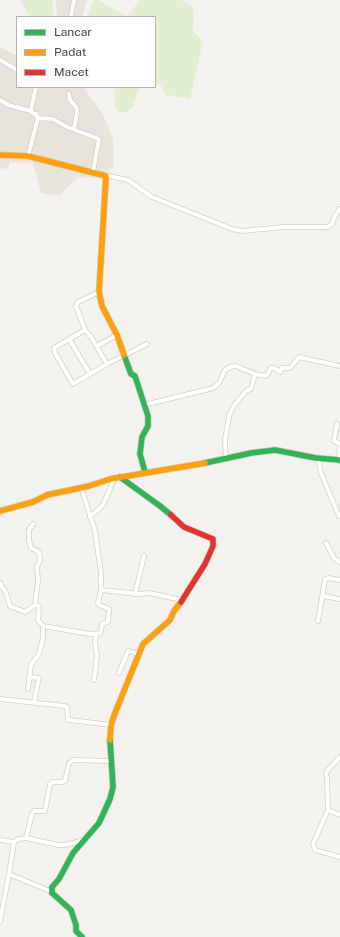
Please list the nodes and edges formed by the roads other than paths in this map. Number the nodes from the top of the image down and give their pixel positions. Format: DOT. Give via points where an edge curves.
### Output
graph roads {
  1 [pos="74,0"];
  2 [pos="71,16"];
  3 [pos="0,60"];
  4 [pos="16,69"];
  5 [pos="36,88"];
  6 [pos="69,94"];
  7 [pos="0,100"];
  8 [pos="31,111"];
  9 [pos="38,118"];
  10 [pos="74,129"];
  11 [pos="0,155"];
  12 [pos="28,156"];
  13 [pos="93,172"];
  14 [pos="105,175"];
  15 [pos="340,209"];
  16 [pos="99,292"];
  17 [pos="85,330"];
  18 [pos="117,335"];
  19 [pos="69,339"];
  20 [pos="148,344"];
  21 [pos="98,346"];
  22 [pos="125,356"];
  23 [pos="107,364"];
  24 [pos="340,366"];
  25 [pos="90,374"];
  26 [pos="255,374"];
  27 [pos="144,405"];
  28 [pos="337,424"];
  29 [pos="340,444"];
  30 [pos="340,448"];
  31 [pos="316,458"];
  32 [pos="226,459"];
  33 [pos="339,461"];
  34 [pos="145,472"];
  35 [pos="120,477"];
  36 [pos="114,479"];
  37 [pos="81,487"];
  38 [pos="0,511"];
  39 [pos="90,516"];
  40 [pos="338,516"];
  41 [pos="33,524"];
  42 [pos="326,543"];
  43 [pos="144,556"];
  44 [pos="340,562"];
  45 [pos="340,580"];
  46 [pos="0,583"];
  47 [pos="101,590"];
  48 [pos="135,594"];
  49 [pos="323,596"];
  50 [pos="340,599"];
  51 [pos="182,600"];
  52 [pos="35,605"];
  53 [pos="318,621"];
  54 [pos="43,626"];
  55 [pos="96,634"];
  56 [pos="139,654"];
  57 [pos="119,673"];
  58 [pos="29,677"];
  59 [pos="94,680"];
  60 [pos="28,689"];
  61 [pos="0,699"];
  62 [pos="34,702"];
  63 [pos="111,725"];
  64 [pos="340,757"];
  65 [pos="112,760"];
  66 [pos="328,810"];
  67 [pos="340,815"];
  68 [pos="26,838"];
  69 [pos="0,840"];
  70 [pos="84,840"];
  71 [pos="14,842"];
  72 [pos="0,844"];
  73 [pos="340,857"];
  74 [pos="9,874"];
  75 [pos="52,892"];
  76 [pos="2,900"];
  77 [pos="0,921"];
  78 [pos="82,937"];
  1 -- 2 [label="street"];
  3 -- 4 [label="street"];
  5 -- 8 [label="street"];
  6 -- 10 [label="street" via="77,112"];
  7 -- 8 [label="street" via="8,105"];
  8 -- 9 [label="street"];
  9 -- 10 [label="street" via="53,119"];
  9 -- 12 [label="street"];
  10 -- 13 [label="street" via="100,139"];
  11 -- 12 [label="street"];
  12 -- 13 [label="street"];
  13 -- 14 [label="street"];
  14 -- 15 [label="street" via="128,180 152,196 242,231 284,227 327,227 332,224"];
  14 -- 16 [label="street"];
  16 -- 17 [label="street" via="78,302 76,306"];
  16 -- 18 [label="street" via="102,306"];
  17 -- 19 [label="street"];
  17 -- 21 [label="street"];
  18 -- 21 [label="street"];
  18 -- 22 [label="street"];
  19 -- 25 [label="street"];
  19 -- 25 [label="street" via="55,346 54,350 73,384"];
  20 -- 22 [label="street"];
  21 -- 23 [label="street"];
  22 -- 23 [label="street"];
  22 -- 27 [label="street" via="131,374 135,376"];
  23 -- 25 [label="street"];
  24 -- 26 [label="street" via="300,357 291,367 282,368 280,372 272,367 266,376"];
  26 -- 27 [label="street" via="236,366 230,367 225,370 214,388"];
  26 -- 32 [label="street" via="251,389 246,391 230,411 226,433"];
  27 -- 34 [label="street" via="149,422 142,437 140,454"];
  28 -- 29 [label="street" via="334,441"];
  30 -- 33 [label="street"];
  31 -- 32 [label="street" via="275,450"];
  31 -- 33 [label="street"];
  31 -- 40 [label="street"];
  32 -- 34 [label="street"];
  34 -- 35 [label="street"];
  35 -- 36 [label="street"];
  35 -- 51 [label="street" via="184,527 213,539 213,546 205,564"];
  36 -- 37 [label="street"];
  36 -- 39 [label="street" via="104,505"];
  37 -- 38 [label="street" via="47,494 33,502"];
  37 -- 39 [label="street"];
  39 -- 47 [label="street" via="95,531"];
  41 -- 52 [label="street" via="28,533 29,544 39,552 40,560 37,567"];
  42 -- 44 [label="street" via="334,558"];
  43 -- 48 [label="street"];
  45 -- 49 [label="street" via="326,578"];
  46 -- 52 [label="street" via="10,606 25,612"];
  47 -- 48 [label="street"];
  47 -- 55 [label="street" via="98,603 109,609 108,621 102,624 101,633"];
  48 -- 51 [label="street" via="149,593"];
  49 -- 50 [label="street"];
  49 -- 53 [label="street"];
  51 -- 56 [label="street" via="170,620 153,634"];
  52 -- 54 [label="street" via="38,605 38,620"];
  54 -- 55 [label="street"];
  54 -- 58 [label="street" via="40,652 31,666"];
  55 -- 59 [label="street"];
  56 -- 57 [label="street" via="128,650"];
  56 -- 63 [label="street"];
  58 -- 60 [label="street"];
  58 -- 62 [label="street" via="39,678"];
  61 -- 62 [label="street"];
  62 -- 63 [label="street" via="67,707 68,720"];
  63 -- 65 [label="street"];
  64 -- 66 [label="street" via="327,769"];
  65 -- 68 [label="street" via="73,760 69,763 65,781 50,784 45,811 34,811 32,814"];
  65 -- 70 [label="street" via="113,787 110,799 99,823"];
  66 -- 67 [label="street"];
  66 -- 73 [label="street" via="314,840 314,849"];
  68 -- 70 [label="street" via="58,845"];
  68 -- 71 [label="street"];
  69 -- 71 [label="street"];
  69 -- 72 [label="street"];
  70 -- 75 [label="street" via="70,857 52,887"];
  71 -- 74 [label="street"];
  74 -- 75 [label="street"];
  74 -- 76 [label="street"];
  75 -- 78 [label="street" via="71,910 76,931"];
  76 -- 77 [label="street"];
}
